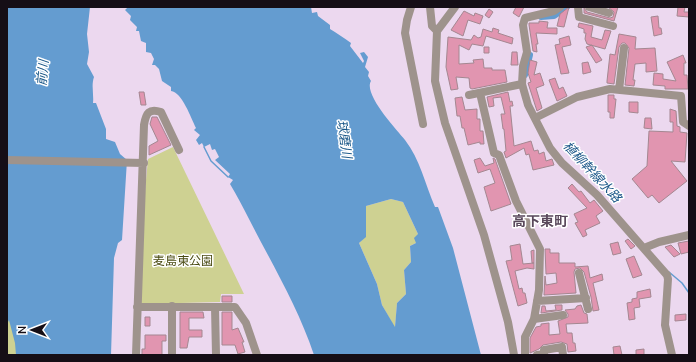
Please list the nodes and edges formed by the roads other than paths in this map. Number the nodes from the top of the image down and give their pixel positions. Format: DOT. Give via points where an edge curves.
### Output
graph roads {
  1 [pos="411,7"];
  2 [pos="430,7"];
  3 [pos="455,7"];
  4 [pos="560,7"];
  5 [pos="578,7"];
  6 [pos="589,7"];
  7 [pos="609,13"];
  8 [pos="613,26"];
  9 [pos="436,31"];
  10 [pos="624,48"];
  11 [pos="522,84"];
  12 [pos="619,90"];
  13 [pos="480,93"];
  14 [pos="469,95"];
  15 [pos="537,117"];
  16 [pos="423,124"];
  17 [pos="689,126"];
  18 [pos="179,150"];
  19 [pos="7,160"];
  20 [pos="144,163"];
  21 [pos="689,235"];
  22 [pos="646,248"];
  23 [pos="579,274"];
  24 [pos="586,298"];
  25 [pos="537,301"];
  26 [pos="172,306"];
  27 [pos="138,307"];
  28 [pos="215,307"];
  29 [pos="588,309"];
  30 [pos="563,316"];
  31 [pos="534,319"];
  32 [pos="136,355"];
  33 [pos="172,355"];
  34 [pos="216,355"];
  35 [pos="257,355"];
  36 [pos="514,355"];
  37 [pos="525,355"];
  38 [pos="537,355"];
  39 [pos="563,355"];
  40 [pos="672,355"];
  1 -- 16 [label="street" via="406,33"];
  2 -- 9 [label="street" via="432,26"];
  3 -- 9 [label="street"];
  4 -- 11 [label="street" via="554,11 525,18 523,25 527,52"];
  5 -- 8 [label="street" via="579,17"];
  6 -- 7 [label="street"];
  9 -- 36 [label="street" via="435,81 438,99 484,235 508,322"];
  10 -- 12 [label="street"];
  11 -- 13 [label="street"];
  11 -- 15 [label="street" via="528,104"];
  12 -- 15 [label="street" via="603,90 577,97"];
  12 -- 17 [label="street" via="681,96 683,122"];
  13 -- 14 [label="street"];
  13 -- 25 [label="street" via="492,148 494,153 499,154 516,201 540,248"];
  15 -- 22 [label="street" via="555,156 597,195"];
  18 -- 20 [label="street" via="161,112 149,111 144,125"];
  19 -- 20 [label="street"];
  20 -- 27 [label="street"];
  21 -- 22 [label="street"];
  22 -- 40 [label="street" via="668,279 666,325"];
  23 -- 24 [label="street"];
  24 -- 25 [label="street"];
  24 -- 29 [label="street"];
  25 -- 31 [label="street"];
  26 -- 27 [label="street"];
  26 -- 28 [label="street"];
  26 -- 33 [label="street"];
  27 -- 32 [label="street"];
  28 -- 34 [label="street"];
  28 -- 35 [label="street" via="237,308 246,323"];
  30 -- 31 [label="street"];
  31 -- 37 [label="street" via="525,336"];
  38 -- 39 [label="street" via="544,354 544,350 562,348"];
}
